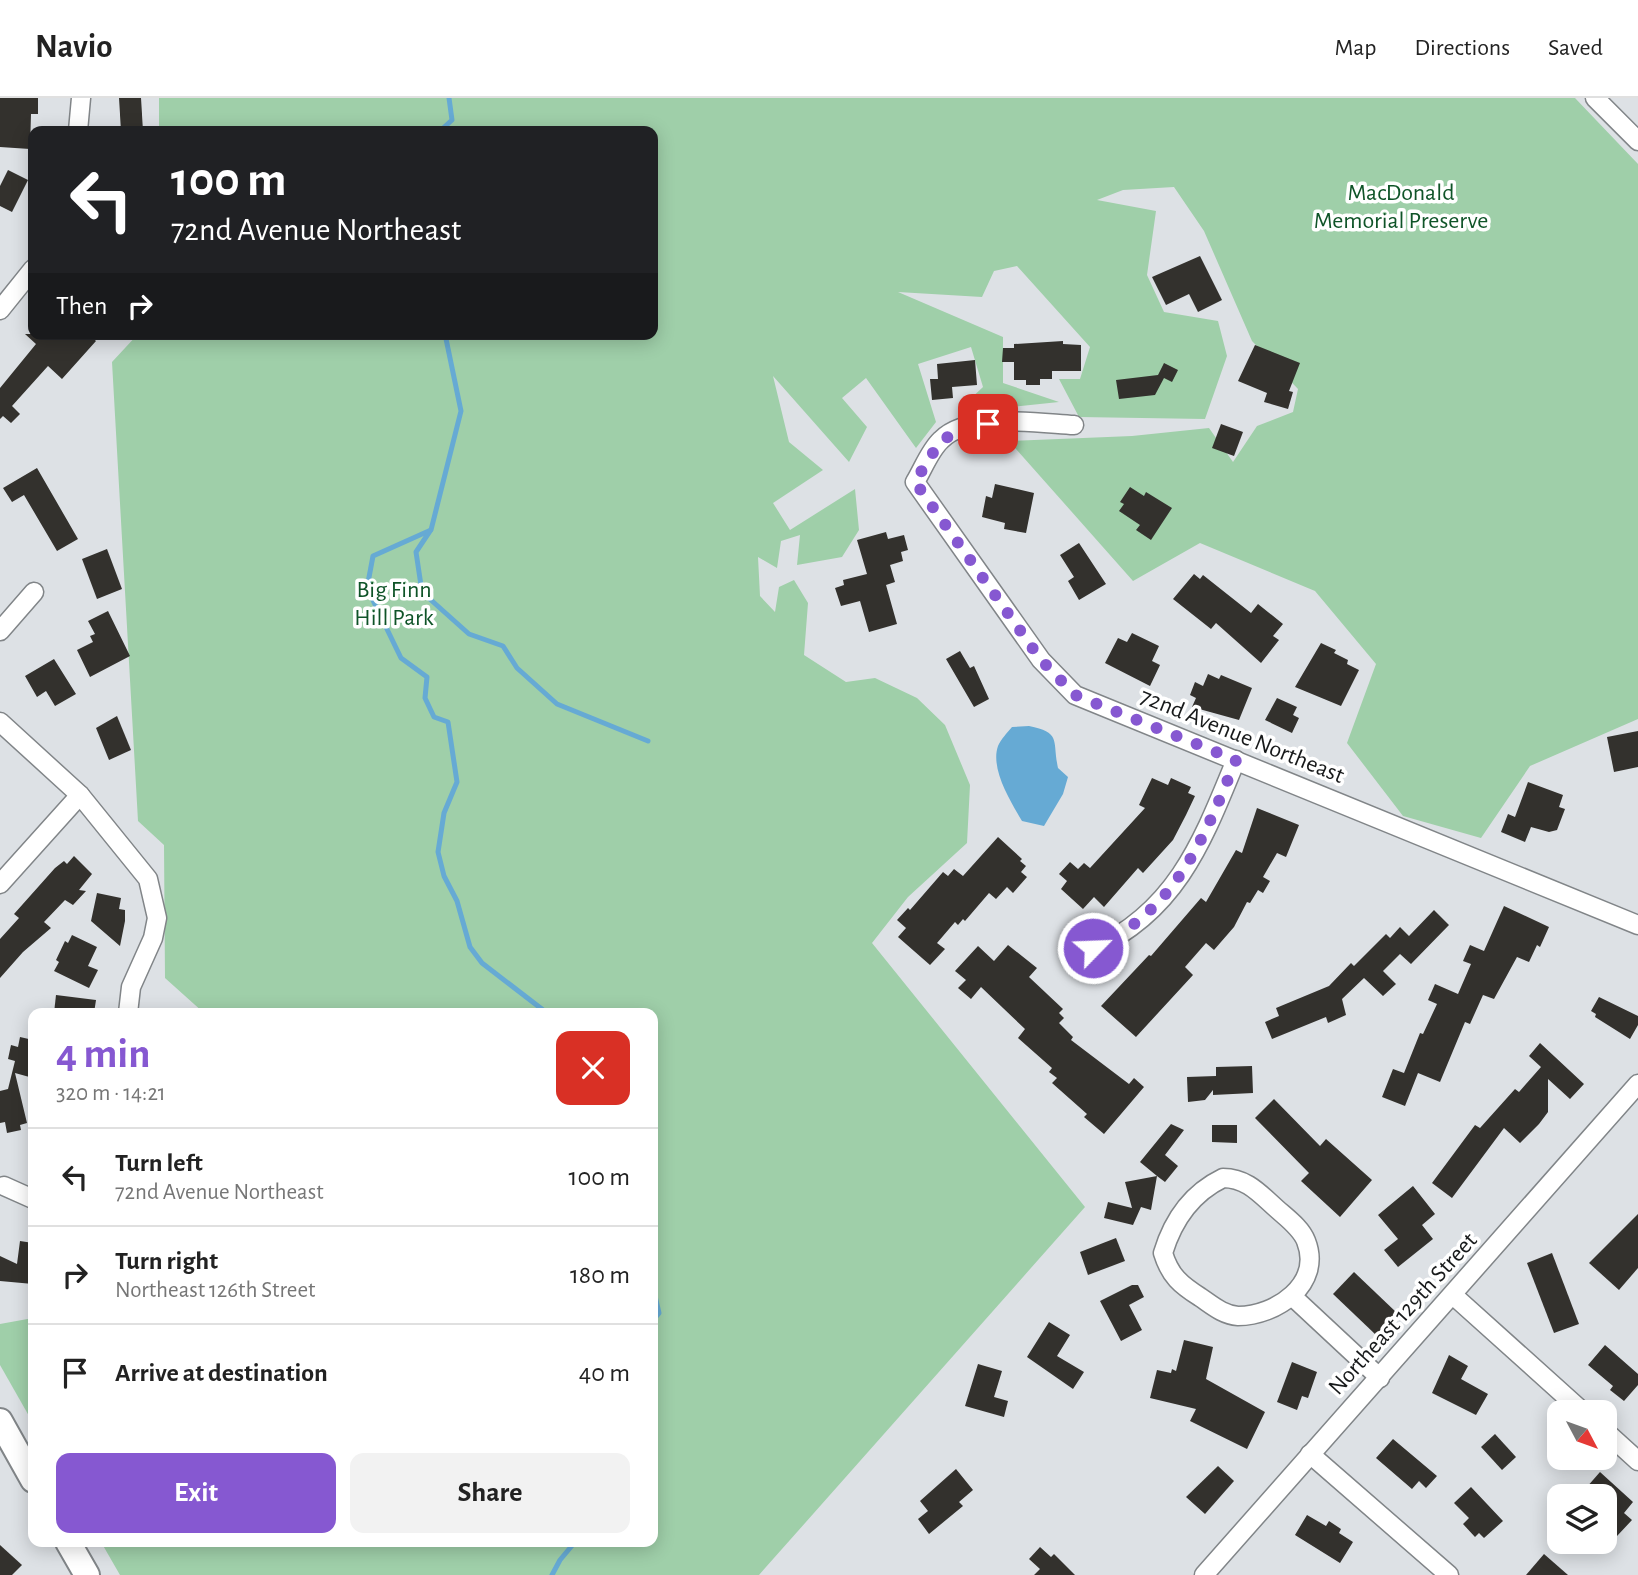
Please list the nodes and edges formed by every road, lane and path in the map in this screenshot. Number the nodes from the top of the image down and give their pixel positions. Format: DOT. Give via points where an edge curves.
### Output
graph roads {
  1 [pos="81,98"];
  2 [pos="1595,98"];
  3 [pos="78,126"];
  4 [pos="1638,141"];
  5 [pos="28,275"];
  6 [pos="0,310"];
  7 [pos="1074,425"];
  8 [pos="34,592"];
  9 [pos="0,631"];
  10 [pos="0,722"];
  11 [pos="1236,760"];
  12 [pos="80,795"];
  13 [pos="0,884"];
  14 [pos="1638,925"];
  15 [pos="1093,948"];
  16 [pos="129,1008"];
  17 [pos="1638,1084"];
  18 [pos="4,1186"];
  19 [pos="28,1197"];
  20 [pos="1454,1296"];
  21 [pos="1293,1297"];
  22 [pos="1380,1378"];
  23 [pos="1570,1400"];
  24 [pos="0,1421"];
  25 [pos="1617,1443"];
  26 [pos="1310,1454"];
  27 [pos="1638,1461"];
  28 [pos="28,1471"];
  29 [pos="71,1547"];
  30 [pos="87,1575"];
  31 [pos="1204,1575"];
  32 [pos="1449,1575"];
  1 -- 3 [label="street"];
  2 -- 4 [label="street"];
  5 -- 6 [label="street"];
  7 -- 11 [label="street, 72nd Avenue Northeast" via="1006,422 956,430 940,440 915,482 1041,660 1075,695"];
  8 -- 9 [label="street"];
  10 -- 12 [label="street"];
  11 -- 14 [label="street, 72nd Avenue Northeast"];
  11 -- 15 [label="street" via="1180,876 1124,934"];
  12 -- 13 [label="street"];
  12 -- 16 [label="street" via="148,879 157,918 131,987"];
  17 -- 20 [label="street, Northeast 129th Street"];
  18 -- 19 [label="street"];
  20 -- 22 [label="street, Northeast 129th Street"];
  20 -- 23 [label="street"];
  21 -- 21 [label="street" via="1274,1309 1238,1316 1223,1312 1179,1284 1163,1254 1168,1237 1196,1194 1223,1178 1236,1178 1297,1227 1309,1258"];
  21 -- 22 [label="street"];
  22 -- 26 [label="street, Northeast 129th Street"];
  24 -- 28 [label="main road"];
  25 -- 27 [label="street"];
  26 -- 31 [label="street, Northeast 129th Street"];
  26 -- 32 [label="street"];
  29 -- 30 [label="main road"];
}
